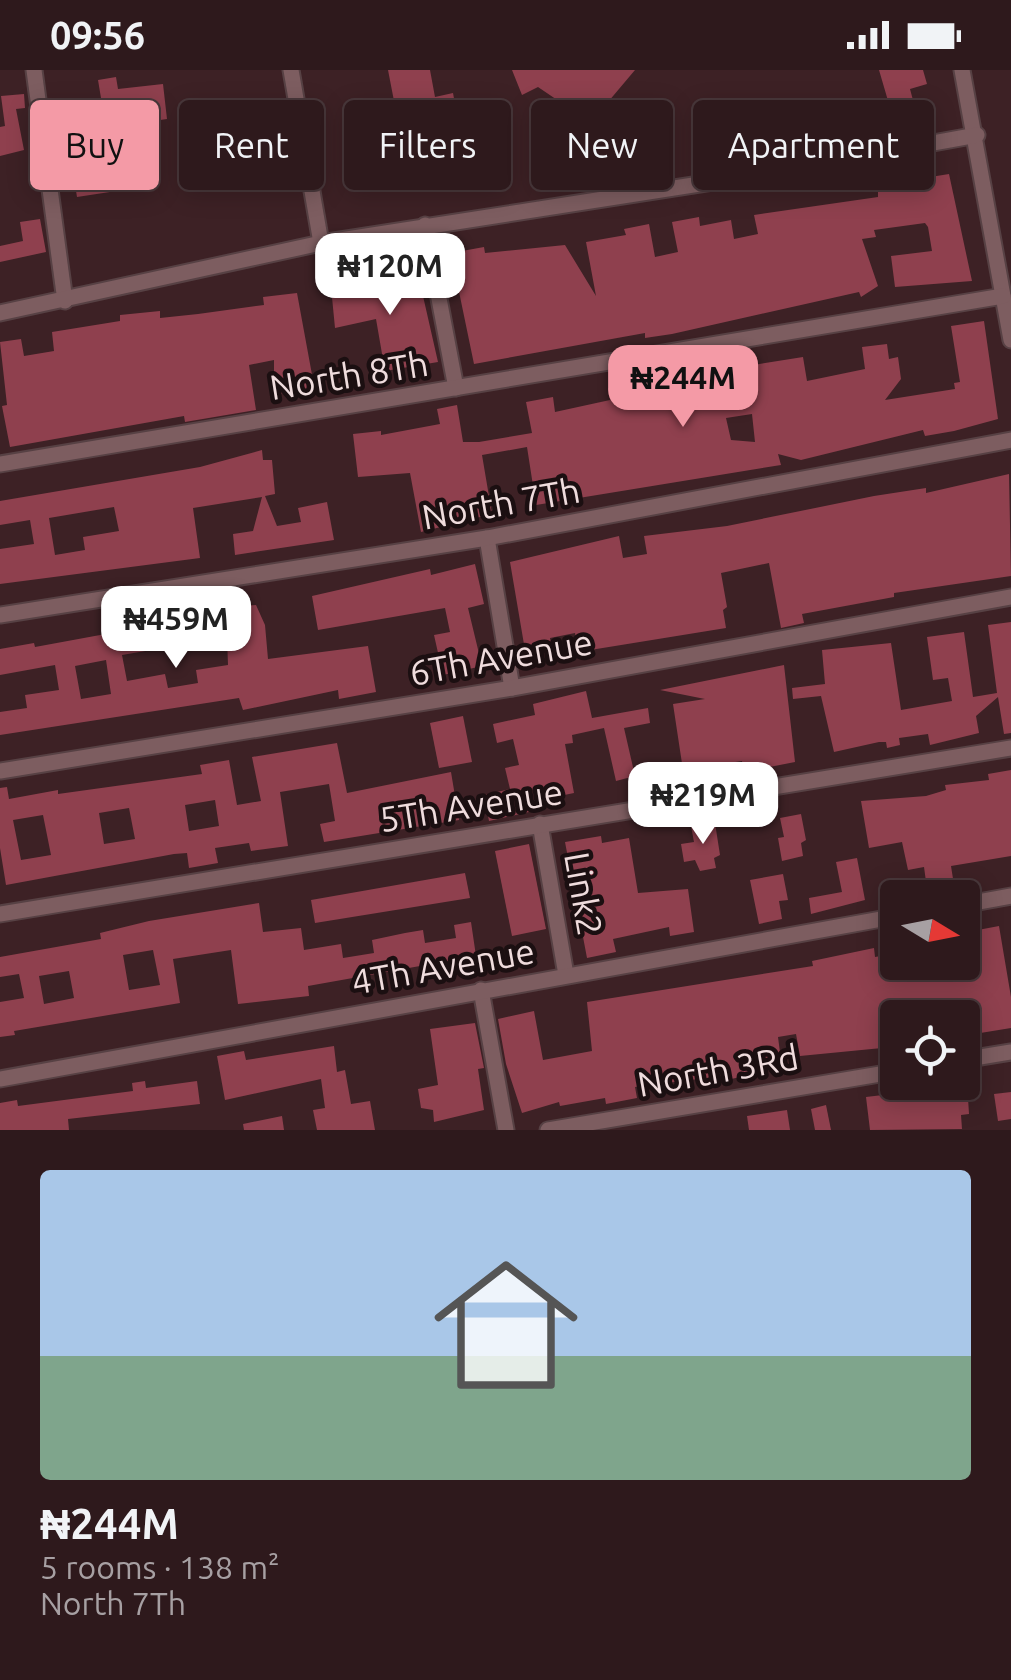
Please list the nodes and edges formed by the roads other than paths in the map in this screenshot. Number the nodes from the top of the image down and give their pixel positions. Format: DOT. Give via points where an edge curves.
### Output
graph roads {
  1 [pos="34,70"];
  2 [pos="291,70"];
  3 [pos="962,70"];
  4 [pos="976,135"];
  5 [pos="425,225"];
  6 [pos="321,243"];
  7 [pos="1003,296"];
  8 [pos="65,301"];
  9 [pos="0,313"];
  10 [pos="1011,340"];
  11 [pos="456,388"];
  12 [pos="1011,440"];
  13 [pos="0,464"];
  14 [pos="487,538"];
  15 [pos="1011,598"];
  16 [pos="0,614"];
  17 [pos="512,688"];
  18 [pos="1011,748"];
  19 [pos="0,771"];
  20 [pos="540,824"];
  21 [pos="1011,896"];
  22 [pos="980,901"];
  23 [pos="0,914"];
  24 [pos="880,919"];
  25 [pos="566,975"];
  26 [pos="481,990"];
  27 [pos="1011,1052"];
  28 [pos="980,1057"];
  29 [pos="880,1074"];
  30 [pos="0,1078"];
  31 [pos="506,1130"];
  32 [pos="548,1130"];
  1 -- 8 [label="street"];
  2 -- 6 [label="street"];
  3 -- 4 [label="street"];
  4 -- 5 [label="street"];
  4 -- 7 [label="street"];
  5 -- 6 [label="street"];
  5 -- 11 [label="street"];
  6 -- 8 [label="street"];
  7 -- 10 [label="street"];
  7 -- 11 [label="street, North 8Th"];
  8 -- 9 [label="street"];
  11 -- 13 [label="street, North 8Th"];
  12 -- 14 [label="street, North 7Th"];
  14 -- 16 [label="street, North 7Th"];
  14 -- 17 [label="street"];
  15 -- 17 [label="street, 6Th Avenue"];
  17 -- 19 [label="street, 6Th Avenue"];
  18 -- 20 [label="street, 5Th Avenue"];
  20 -- 23 [label="street, 5Th Avenue"];
  20 -- 25 [label="street, Link2"];
  21 -- 22 [label="street"];
  24 -- 25 [label="street, 4Th Avenue"];
  25 -- 26 [label="street, 4Th Avenue"];
  26 -- 30 [label="street, 4Th Avenue"];
  26 -- 31 [label="street"];
  27 -- 28 [label="street"];
  29 -- 32 [label="street, North 3Rd"];
}
